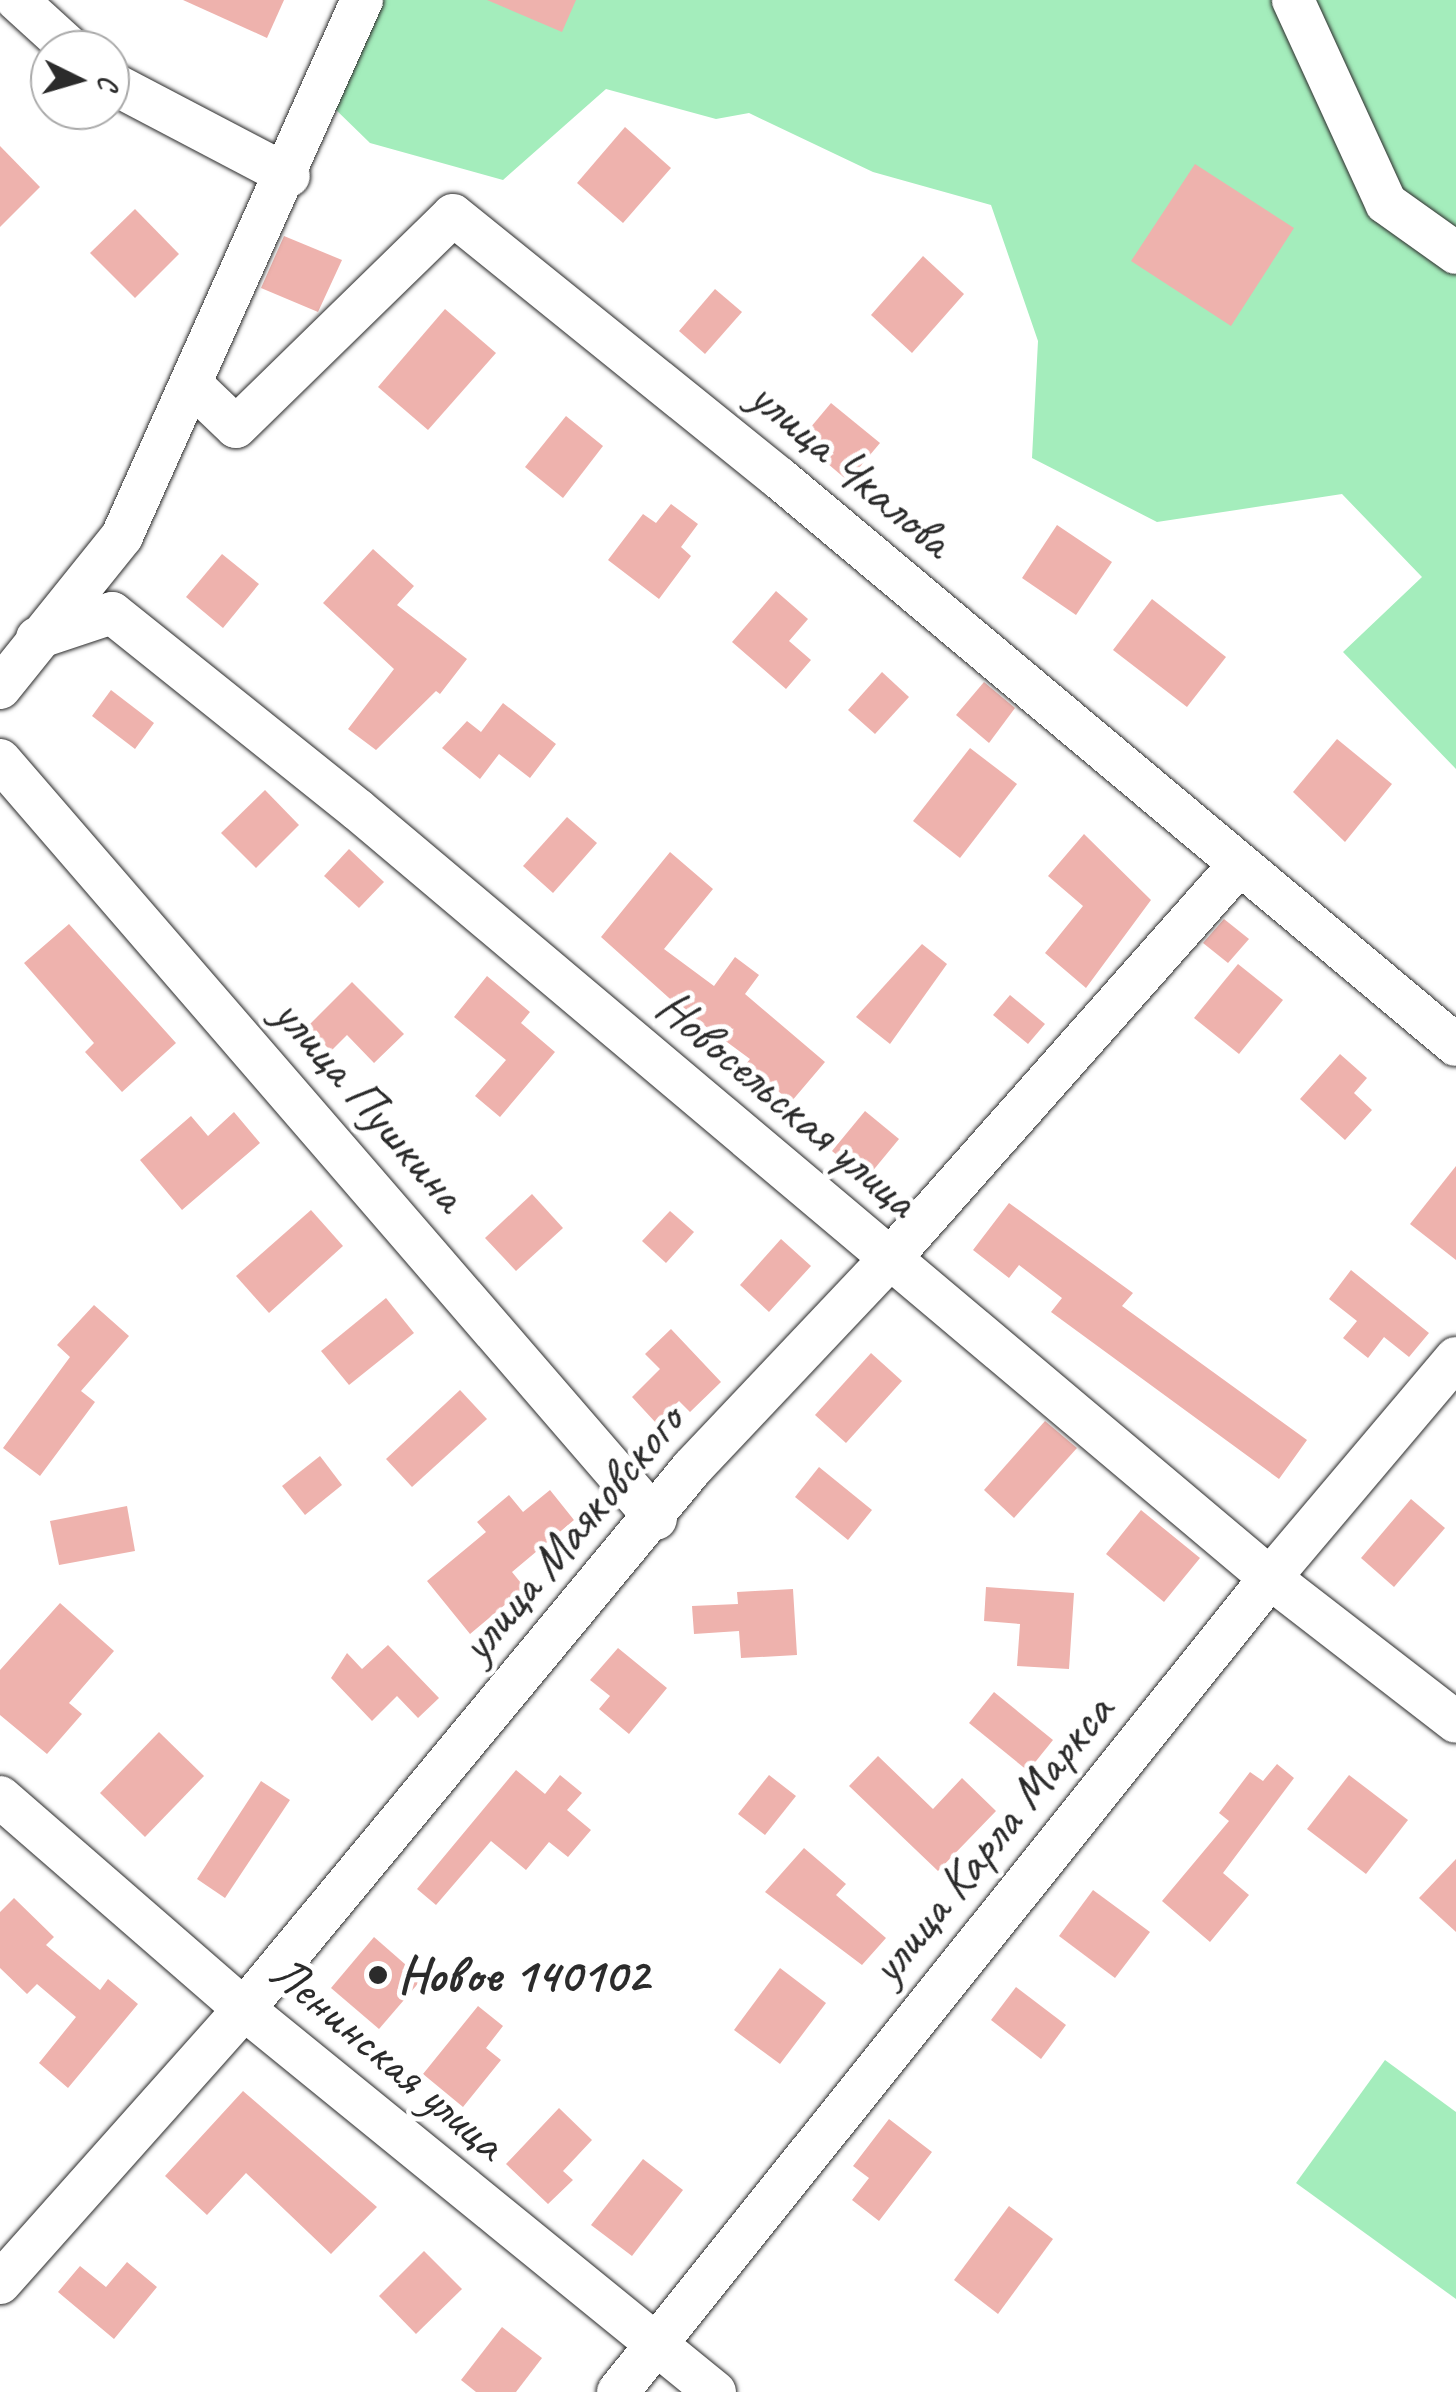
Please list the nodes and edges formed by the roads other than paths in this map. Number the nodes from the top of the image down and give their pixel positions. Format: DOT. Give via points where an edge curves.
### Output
graph roads {
  1 [pos="18,0"];
  2 [pos="362,0"];
  3 [pos="1292,0"];
  4 [pos="50,30"];
  5 [pos="130,93"];
  6 [pos="289,176"];
  7 [pos="1456,253"];
  8 [pos="191,384"];
  9 [pos="36,638"];
  10 [pos="0,688"];
  11 [pos="0,760"];
  12 [pos="1239,865"];
  13 [pos="1456,1045"];
  14 [pos="888,1262"];
  15 [pos="1456,1358"];
  16 [pos="656,1519"];
  17 [pos="1270,1578"];
  18 [pos="1456,1722"];
  19 [pos="0,1797"];
  20 [pos="244,2009"];
  21 [pos="0,2283"];
  22 [pos="658,2345"];
  23 [pos="618,2392"];
  24 [pos="715,2392"];
  1 -- 4 [label="street"];
  2 -- 6 [label="street"];
  3 -- 7 [label="street" via="1386,203"];
  5 -- 6 [label="street"];
  6 -- 8 [label="street"];
  8 -- 9 [label="street" via="122,536"];
  8 -- 12 [label="street, улица Чкалова" via="236,427 453,215 780,478"];
  9 -- 10 [label="street"];
  9 -- 14 [label="street, Новосельская улица" via="112,613 358,810"];
  11 -- 16 [label="street, улица Пушкина"];
  12 -- 13 [label="street, улица Чкалова"];
  12 -- 14 [label="street, улица Маяковского"];
  14 -- 16 [label="street, улица Маяковского" via="692,1468"];
  14 -- 17 [label="street, Новосельская улица"];
  15 -- 17 [label="street, улица Карла Маркса"];
  16 -- 20 [label="street, улица Маяковского"];
  17 -- 18 [label="street, Новосельская улица"];
  17 -- 22 [label="street, улица Карла Маркса"];
  19 -- 20 [label="street, Ленинская улица"];
  20 -- 21 [label="street, улица Маяковского"];
  20 -- 22 [label="street, Ленинская улица"];
  22 -- 23 [label="street, улица Карла Маркса"];
  22 -- 24 [label="street, Ленинская улица"];
}
